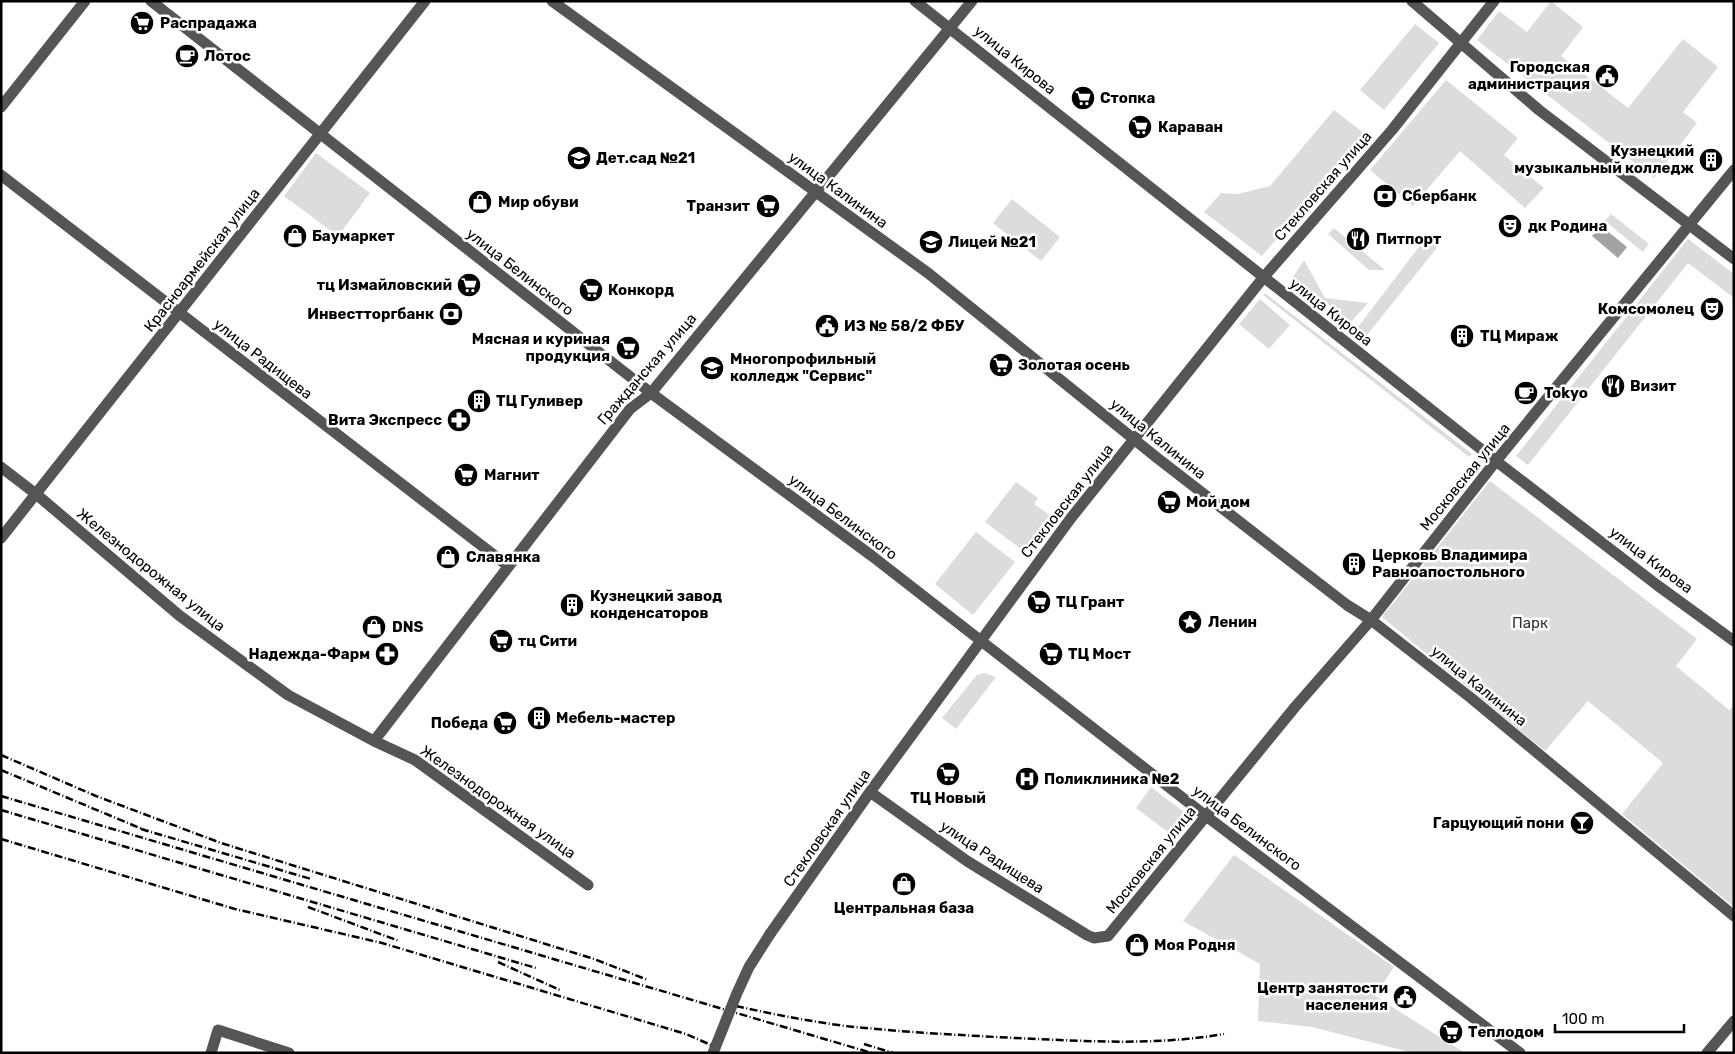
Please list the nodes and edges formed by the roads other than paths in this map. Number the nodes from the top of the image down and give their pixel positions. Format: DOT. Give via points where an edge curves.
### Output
graph roads {
  1 [pos="85,1"];
  2 [pos="151,1"];
  3 [pos="425,1"];
  4 [pos="552,1"];
  5 [pos="916,1"];
  6 [pos="972,1"];
  7 [pos="1412,1"];
  8 [pos="1494,1"];
  9 [pos="950,28"];
  10 [pos="1461,44"];
  11 [pos="1,107"];
  12 [pos="320,135"];
  13 [pos="1734,170"];
  14 [pos="1,175"];
  15 [pos="816,191"];
  16 [pos="1689,224"];
  17 [pos="1734,259"];
  18 [pos="1263,278"];
  19 [pos="179,314"];
  20 [pos="651,393"];
  21 [pos="1134,439"];
  22 [pos="1496,461"];
  23 [pos="1,467"];
  24 [pos="36,494"];
  25 [pos="1,538"];
  26 [pos="508,566"];
  27 [pos="1371,620"];
  28 [pos="979,641"];
  29 [pos="1734,641"];
  30 [pos="374,741"];
  31 [pos="870,792"];
  32 [pos="1206,816"];
  33 [pos="588,885"];
  34 [pos="1734,916"];
  35 [pos="1101,938"];
  36 [pos="1734,1021"];
  37 [pos="211,1053"];
  38 [pos="289,1053"];
  39 [pos="714,1053"];
  40 [pos="1520,1053"];
  41 [pos="1707,1053"];
  1 -- 11 [label="street"];
  2 -- 12 [label="street, улица Белинского"];
  3 -- 12 [label="street, Красноармейская улица"];
  4 -- 15 [label="street, улица Калинина"];
  5 -- 9 [label="street, улица Кирова"];
  6 -- 9 [label="street, Гражданская улица"];
  7 -- 10 [label="street"];
  8 -- 10 [label="street, Стекловская улица"];
  9 -- 15 [label="street, Гражданская улица"];
  9 -- 18 [label="street, улица Кирова"];
  10 -- 16 [label="street" via="1539,110"];
  10 -- 18 [label="street, Стекловская улица" via="1392,130"];
  12 -- 19 [label="street, Красноармейская улица"];
  12 -- 20 [label="street, улица Белинского"];
  13 -- 16 [label="street, Московская улица"];
  14 -- 19 [label="street, улица Радищева"];
  15 -- 20 [label="street, Гражданская улица"];
  15 -- 21 [label="street, улица Калинина" via="928,273"];
  16 -- 17 [label="street"];
  16 -- 22 [label="street, Московская улица"];
  18 -- 21 [label="street, Стекловская улица"];
  18 -- 22 [label="street, улица Кирова"];
  19 -- 24 [label="street, Красноармейская улица"];
  19 -- 26 [label="street, улица Радищева"];
  20 -- 26 [label="street, Гражданская улица" via="630,409"];
  20 -- 28 [label="street, улица Белинского" via="872,556"];
  21 -- 27 [label="street, улица Калинина" via="1347,605"];
  21 -- 28 [label="street, Стекловская улица"];
  22 -- 27 [label="street, Московская улица"];
  22 -- 29 [label="street, улица Кирова"];
  23 -- 24 [label="street, Железнодорожная улица"];
  24 -- 25 [label="street, Красноармейская улица"];
  24 -- 30 [label="street, Железнодорожная улица" via="180,616 288,694"];
  26 -- 30 [label="street, Гражданская улица"];
  27 -- 32 [label="street, Московская улица"];
  27 -- 34 [label="street, улица Калинина" via="1471,698"];
  28 -- 31 [label="street, Стекловская улица"];
  28 -- 32 [label="street, улица Белинского"];
  30 -- 33 [label="street, Железнодорожная улица" via="415,760"];
  31 -- 35 [label="street, улица Радищева" via="967,860 1087,935"];
  31 -- 39 [label="street, Стекловская улица, bridge" via="749,967"];
  32 -- 35 [label="street, Московская улица" via="1112,932"];
  32 -- 40 [label="street, улица Белинского"];
  36 -- 41 [label="street"];
  37 -- 38 [label="street" via="218,1030"];
}
